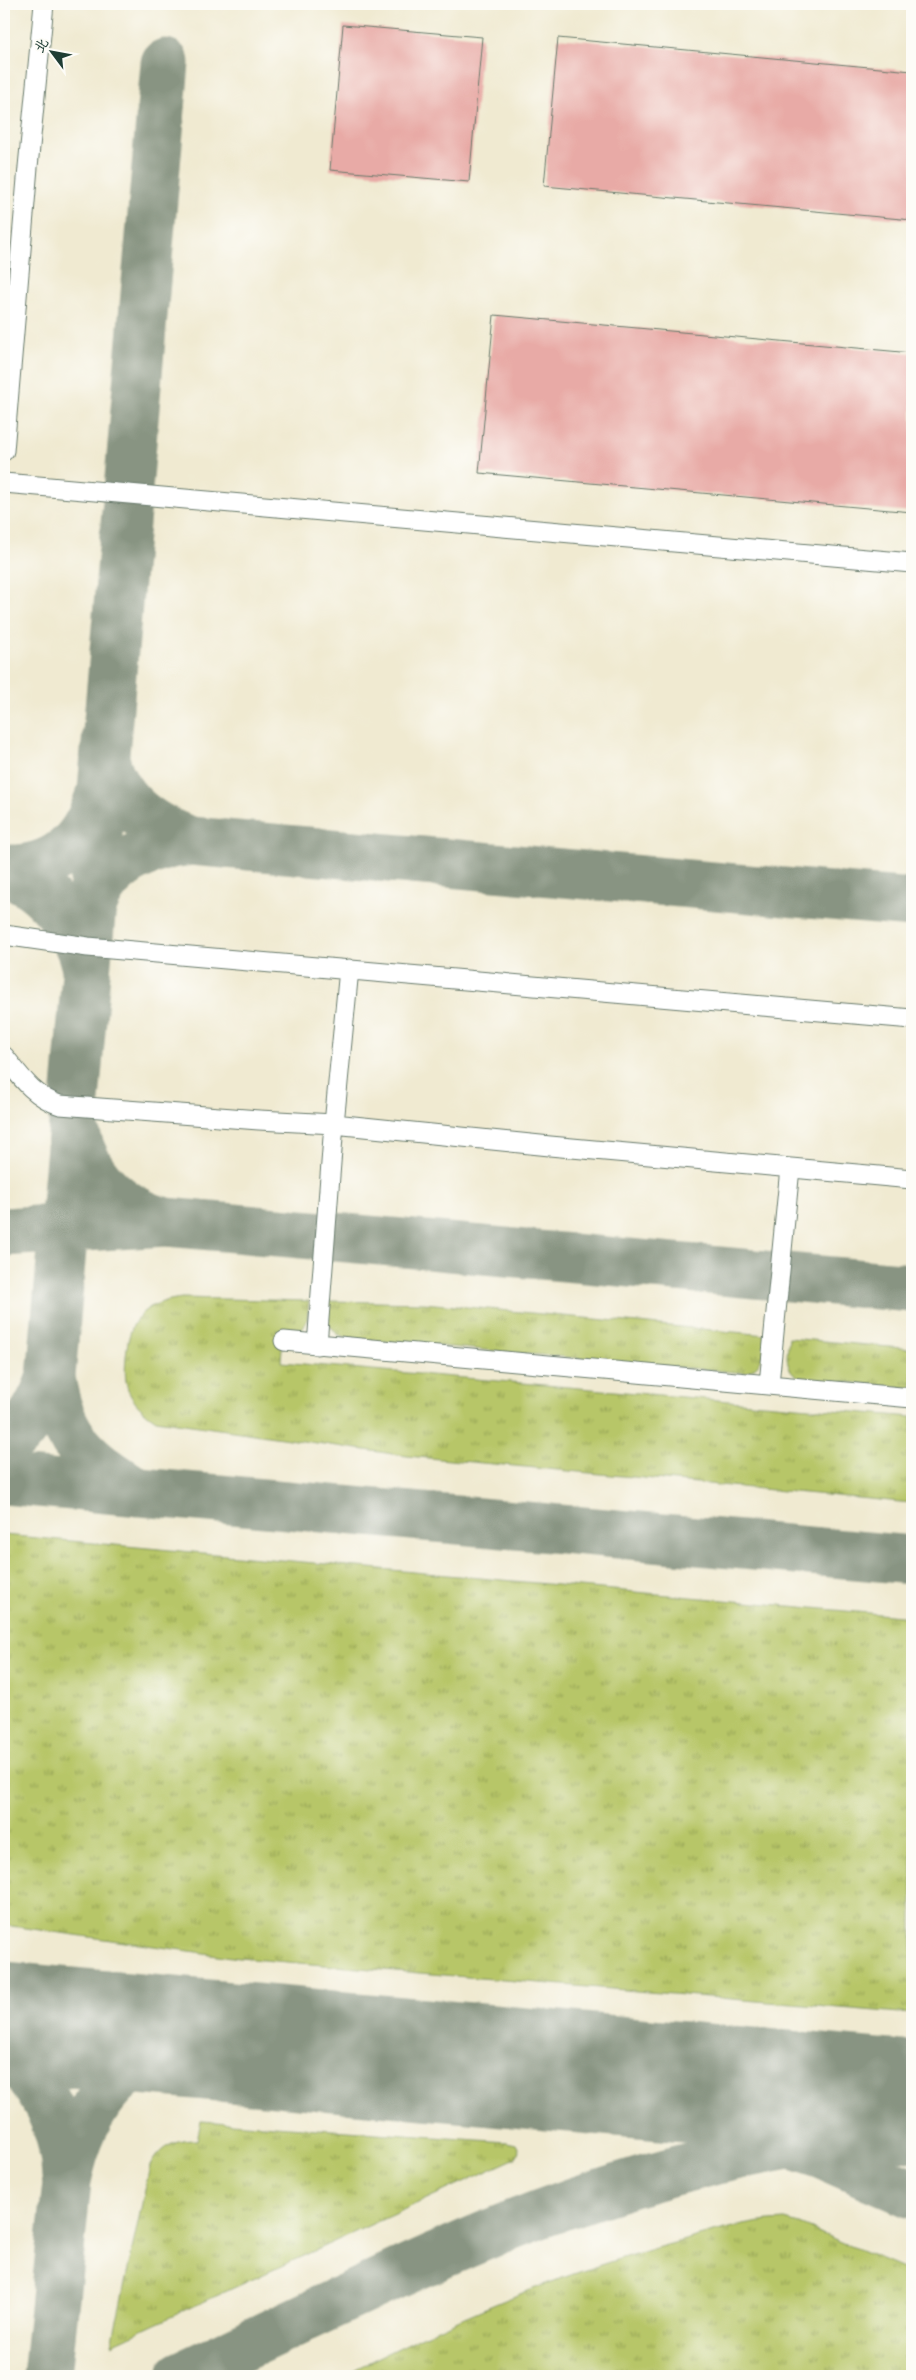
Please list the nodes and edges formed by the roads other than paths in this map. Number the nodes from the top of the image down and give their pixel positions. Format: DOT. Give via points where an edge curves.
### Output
graph roads {
  1 [pos="44,4"];
  2 [pos="4,451"];
  3 [pos="4,483"];
  4 [pos="912,563"];
  5 [pos="4,935"];
  6 [pos="349,969"];
  7 [pos="912,1019"];
  8 [pos="4,1056"];
  9 [pos="334,1124"];
  10 [pos="790,1168"];
  11 [pos="912,1179"];
  12 [pos="284,1341"];
  13 [pos="318,1345"];
  14 [pos="769,1384"];
  15 [pos="912,1398"];
  1 -- 2 [label="lane"];
  3 -- 4 [label="lane"];
  5 -- 6 [label="lane" via="88,947"];
  6 -- 7 [label="lane"];
  6 -- 9 [label="lane"];
  8 -- 9 [label="lane" via="39,1096 60,1105"];
  9 -- 10 [label="lane"];
  9 -- 13 [label="lane"];
  10 -- 11 [label="lane"];
  10 -- 14 [label="lane"];
  12 -- 13 [label="lane"];
  13 -- 14 [label="lane"];
  14 -- 15 [label="lane"];
}
